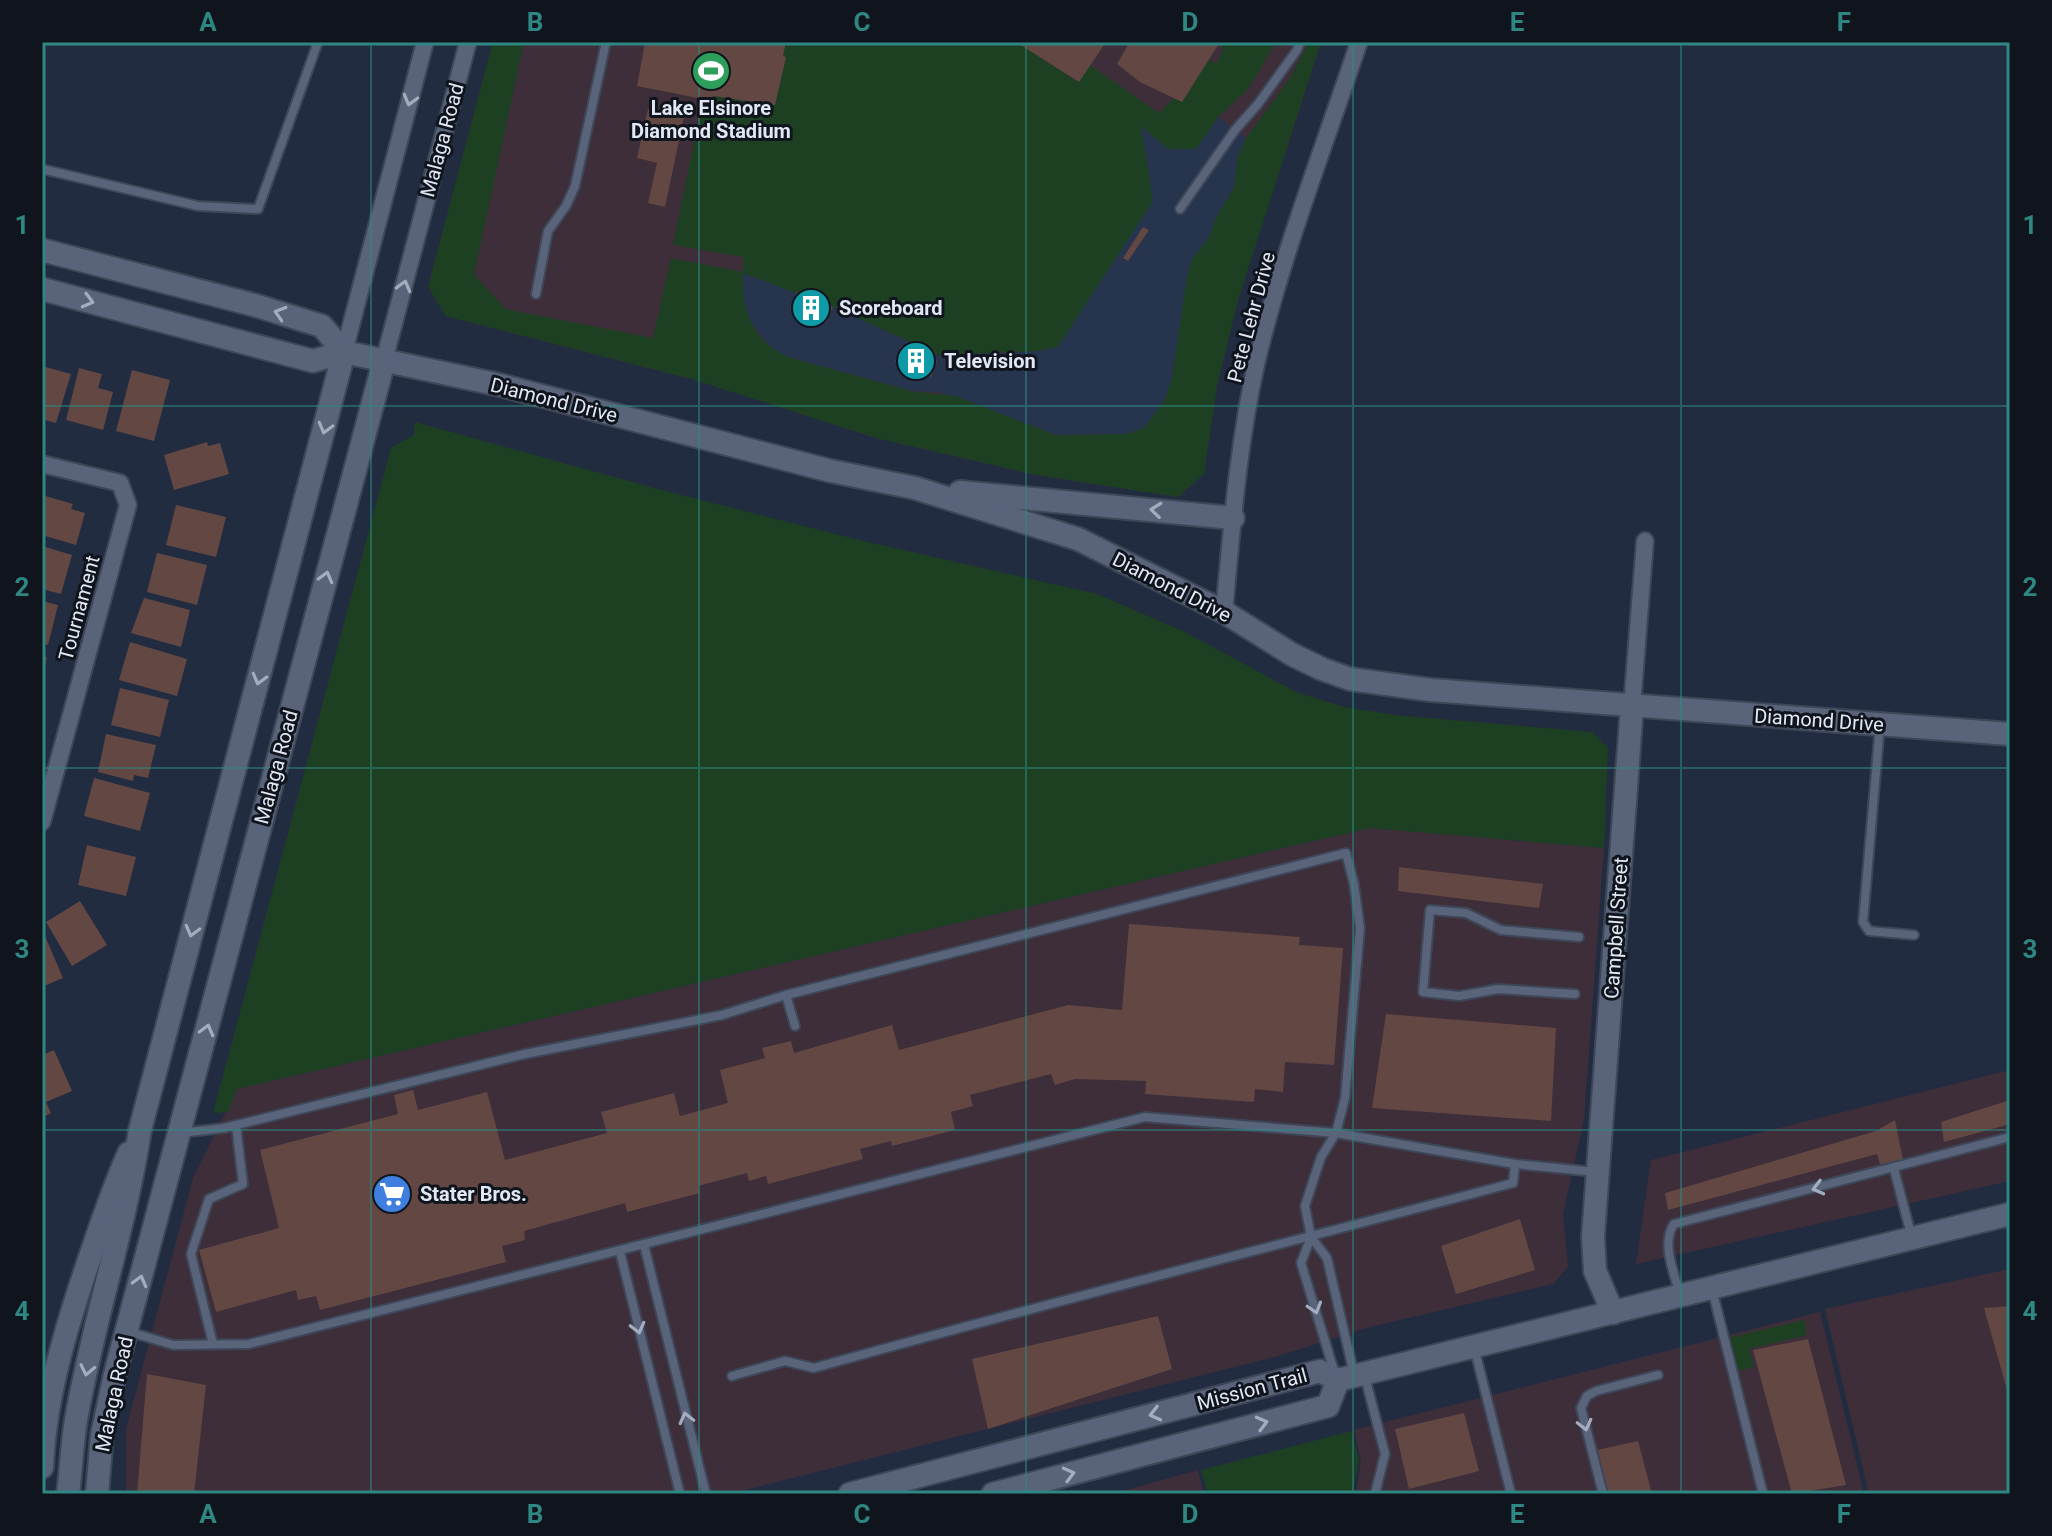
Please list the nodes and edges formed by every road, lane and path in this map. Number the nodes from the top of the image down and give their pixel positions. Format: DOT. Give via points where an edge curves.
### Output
graph roads {
  1 [pos="318,42"];
  2 [pos="425,42"];
  3 [pos="468,42"];
  4 [pos="606,42"];
  5 [pos="1300,42"];
  6 [pos="1359,42"];
  7 [pos="42,169"];
  8 [pos="1180,209"];
  9 [pos="42,250"];
  10 [pos="42,289"];
  11 [pos="536,294"];
  12 [pos="344,352"];
  13 [pos="384,361"];
  14 [pos="42,464"];
  15 [pos="915,488"];
  16 [pos="1233,518"];
  17 [pos="1645,541"];
  18 [pos="1224,612"];
  19 [pos="1632,706"];
  20 [pos="1881,724"];
  21 [pos="2010,734"];
  22 [pos="42,822"];
  23 [pos="1914,935"];
  24 [pos="1579,937"];
  25 [pos="1575,994"];
  26 [pos="786,995"];
  27 [pos="795,1026"];
  28 [pos="236,1125"];
  29 [pos="140,1130"];
  30 [pos="180,1133"];
  31 [pos="1336,1133"];
  32 [pos="2010,1137"];
  33 [pos="1515,1164"];
  34 [pos="1894,1169"];
  35 [pos="1596,1172"];
  36 [pos="2010,1214"];
  37 [pos="1311,1237"];
  38 [pos="1913,1238"];
  39 [pos="644,1245"];
  40 [pos="620,1252"];
  41 [pos="1712,1289"];
  42 [pos="1680,1297"];
  43 [pos="1613,1313"];
  44 [pos="127,1331"];
  45 [pos="213,1344"];
  46 [pos="1473,1346"];
  47 [pos="1658,1375"];
  48 [pos="732,1376"];
  49 [pos="1352,1376"];
  50 [pos="42,1467"];
  51 [pos="1024,1490"];
  52 [pos="68,1494"];
  53 [pos="97,1494"];
  54 [pos="680,1494"];
  55 [pos="706,1494"];
  56 [pos="850,1494"];
  57 [pos="993,1494"];
  58 [pos="1375,1494"];
  59 [pos="1511,1494"];
  60 [pos="1603,1494"];
  61 [pos="1763,1494"];
  1 -- 7 [label="lane" via="258,209 198,206"];
  2 -- 12 [label="street, Malaga Road, one-way"];
  13 -- 3 [label="street, Malaga Road, one-way"];
  4 -- 11 [label="lane" via="575,186 548,231"];
  5 -- 8 [label="lane"];
  6 -- 16 [label="street, Pete Lehr Drive" via="1257,360"];
  12 -- 9 [label="street, one-way" via="322,326"];
  10 -- 12 [label="street, Diamond Drive, one-way" via="313,361"];
  12 -- 13 [label="street, Diamond Drive"];
  12 -- 29 [label="street, Malaga Road, one-way"];
  13 -- 15 [label="street, Diamond Drive"];
  30 -- 13 [label="street, Malaga Road, one-way"];
  14 -- 22 [label="street, Tournament" via="120,483 128,505"];
  16 -- 15 [label="street, one-way"];
  15 -- 18 [label="street, Diamond Drive" via="1078,539"];
  16 -- 18 [label="street, Pete Lehr Drive"];
  17 -- 19 [label="street, Campbell Street"];
  18 -- 19 [label="street, Diamond Drive" via="1293,655 1350,679"];
  19 -- 20 [label="street, Diamond Drive"];
  19 -- 35 [label="street, Campbell Street"];
  20 -- 21 [label="street, Diamond Drive"];
  20 -- 23 [label="lane" via="1863,922 1869,931"];
  24 -- 25 [label="lane" via="1501,930 1466,913 1430,910 1423,992"];
  26 -- 27 [label="lane"];
  26 -- 28 [label="lane" via="722,1015 525,1054"];
  26 -- 31 [label="lane" via="1346,853 1360,928 1345,1098"];
  28 -- 30 [label="lane"];
  28 -- 45 [label="lane" via="243,1184 209,1199 191,1254"];
  29 -- 50 [label="street" via="114,1186 73,1306 54,1380"];
  29 -- 52 [label="street, Malaga Road, one-way" via="76,1422"];
  44 -- 30 [label="street, Malaga Road, one-way"];
  31 -- 33 [label="lane"];
  31 -- 37 [label="lane" via="1321,1157 1305,1206"];
  31 -- 39 [label="lane" via="1145,1117"];
  32 -- 34 [label="lane"];
  33 -- 35 [label="lane"];
  33 -- 37 [label="lane" via="1513,1183"];
  34 -- 38 [label="lane"];
  34 -- 42 [label="lane, one-way" via="1674,1224 1668,1243"];
  35 -- 43 [label="street, Campbell Street" via="1595,1271"];
  36 -- 38 [label="street"];
  37 -- 48 [label="lane" via="814,1368 785,1361"];
  37 -- 49 [label="lane" via="1327,1258"];
  37 -- 49 [label="lane, one-way" via="1301,1263"];
  38 -- 41 [label="street"];
  39 -- 40 [label="lane"];
  55 -- 39 [label="lane, one-way"];
  40 -- 45 [label="lane" via="249,1344"];
  40 -- 54 [label="lane, one-way"];
  41 -- 42 [label="street"];
  41 -- 61 [label="lane"];
  42 -- 43 [label="street"];
  43 -- 46 [label="street"];
  44 -- 45 [label="lane" via="173,1345"];
  44 -- 53 [label="street, Malaga Road" via="102,1435"];
  46 -- 49 [label="street"];
  46 -- 59 [label="lane"];
  47 -- 60 [label="lane, one-way" via="1596,1391 1581,1408"];
  51 -- 49 [label="street, Mission Trail, one-way" via="1328,1406"];
  49 -- 56 [label="street, Mission Trail, one-way" via="1320,1371"];
  49 -- 58 [label="lane" via="1385,1454"];
  51 -- 57 [label="street, Mission Trail"];
}
